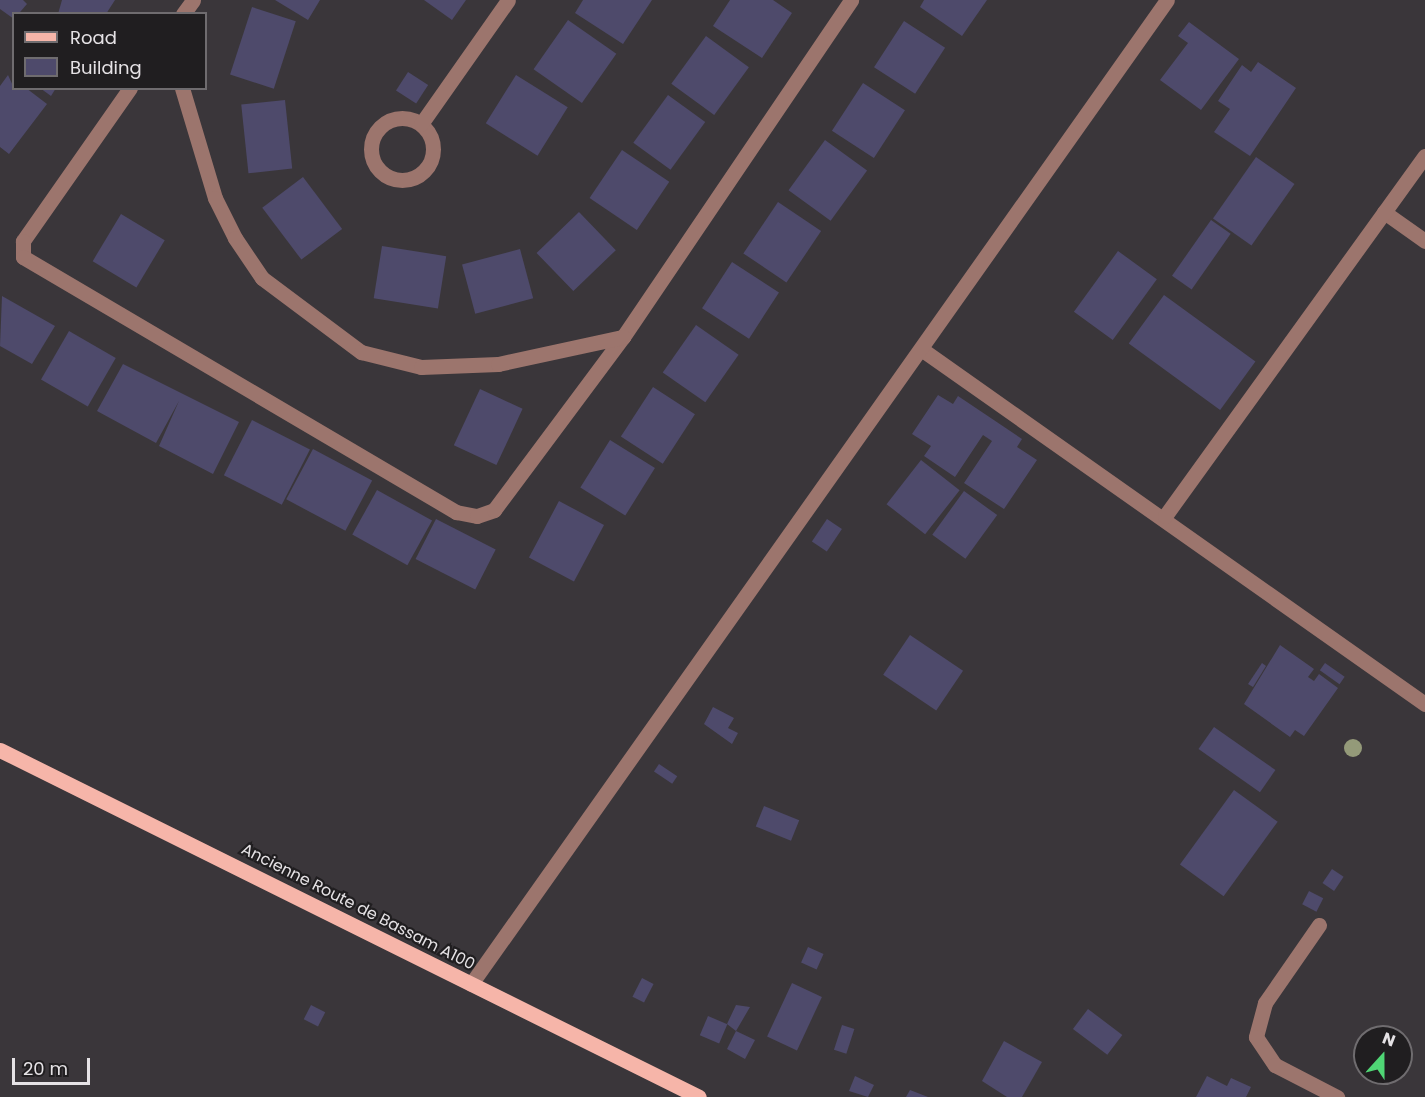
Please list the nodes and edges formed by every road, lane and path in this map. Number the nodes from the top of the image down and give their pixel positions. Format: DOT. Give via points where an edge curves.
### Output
graph roads {
  1 [pos="508,0"];
  2 [pos="851,0"];
  3 [pos="1167,0"];
  4 [pos="129,90"];
  5 [pos="183,90"];
  6 [pos="421,124"];
  7 [pos="1425,156"];
  8 [pos="1384,212"];
  9 [pos="1425,241"];
  10 [pos="622,337"];
  11 [pos="924,351"];
  12 [pos="1165,516"];
  13 [pos="1425,704"];
  14 [pos="0,750"];
  15 [pos="1319,926"];
  16 [pos="471,984"];
  17 [pos="699,1097"];
  18 [pos="1337,1097"];
  1 -- 6 [label="street"];
  2 -- 10 [label="street"];
  3 -- 11 [label="street"];
  4 -- 10 [label="street" via="23,241 23,257 456,512 477,516 494,510"];
  5 -- 10 [label="street" via="215,198 235,238 262,278 361,352 421,367 498,364"];
  6 -- 6 [label="street" via="401,117 382,124 370,152 379,170 398,180 425,170 434,151"];
  7 -- 8 [label="street"];
  8 -- 9 [label="street"];
  8 -- 12 [label="street"];
  11 -- 12 [label="street"];
  11 -- 16 [label="street"];
  12 -- 13 [label="street"];
  14 -- 16 [label="main road, Ancienne Route de Bassam A100"];
  15 -- 18 [label="street" via="1264,1003 1256,1037 1275,1065"];
  16 -- 17 [label="main road, Ancienne Route de Bassam A100"];
}
